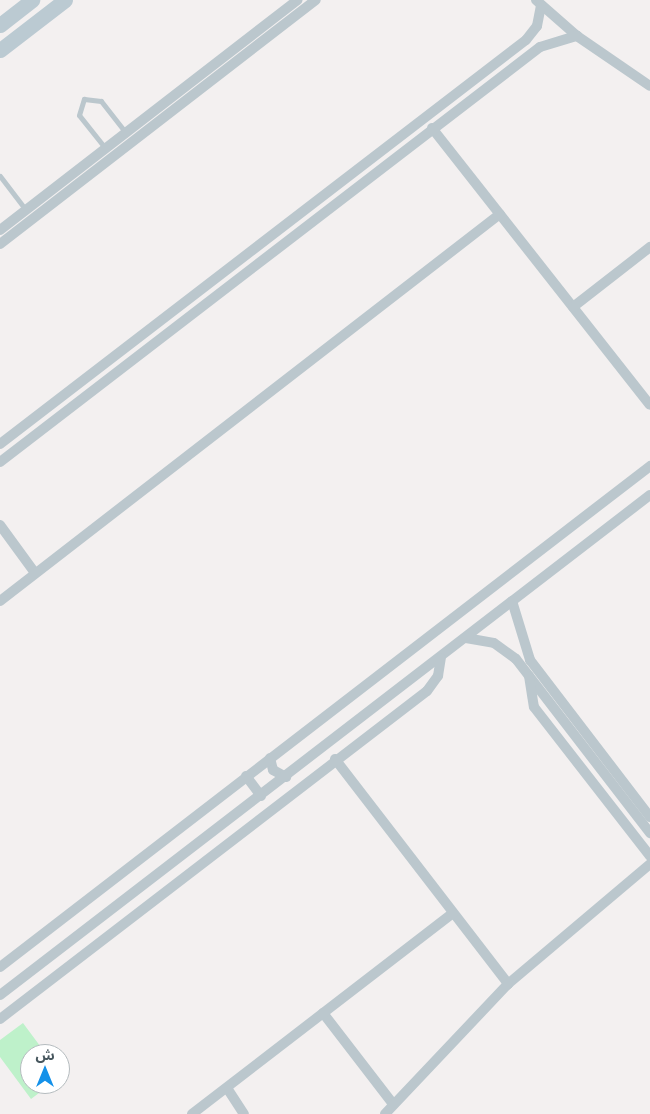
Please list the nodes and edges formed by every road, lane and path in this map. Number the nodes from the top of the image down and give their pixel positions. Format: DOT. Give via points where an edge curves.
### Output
graph roads {
  1 [pos="32,0"];
  2 [pos="65,0"];
  3 [pos="298,0"];
  4 [pos="316,0"];
  5 [pos="539,2"];
  6 [pos="0,25"];
  7 [pos="577,36"];
  8 [pos="0,50"];
  9 [pos="650,86"];
  10 [pos="158,116"];
  11 [pos="432,128"];
  12 [pos="126,133"];
  13 [pos="106,149"];
  14 [pos="0,176"];
  15 [pos="26,210"];
  16 [pos="500,214"];
  17 [pos="2,224"];
  18 [pos="0,244"];
  19 [pos="650,247"];
  20 [pos="573,307"];
  21 [pos="650,404"];
  22 [pos="0,444"];
  23 [pos="0,462"];
  24 [pos="650,466"];
  25 [pos="650,495"];
  26 [pos="0,525"];
  27 [pos="36,573"];
  28 [pos="512,600"];
  29 [pos="0,601"];
  30 [pos="466,638"];
  31 [pos="441,658"];
  32 [pos="530,676"];
  33 [pos="270,758"];
  34 [pos="335,759"];
  35 [pos="246,776"];
  36 [pos="286,777"];
  37 [pos="261,796"];
  38 [pos="650,817"];
  39 [pos="650,833"];
  40 [pos="650,856"];
  41 [pos="650,864"];
  42 [pos="453,913"];
  43 [pos="0,967"];
  44 [pos="508,984"];
  45 [pos="0,995"];
  46 [pos="323,1013"];
  47 [pos="0,1019"];
  48 [pos="227,1088"];
  49 [pos="393,1104"];
  50 [pos="192,1114"];
  51 [pos="244,1114"];
  52 [pos="385,1114"];
  1 -- 6 [label="street"];
  2 -- 8 [label="street"];
  3 -- 10 [label="street"];
  4 -- 10 [label="street"];
  5 -- 7 [label="street"];
  5 -- 22 [label="street" via="538,26 526,40"];
  7 -- 9 [label="street"];
  7 -- 11 [label="street" via="540,47"];
  10 -- 12 [label="street"];
  10 -- 18 [label="street"];
  11 -- 16 [label="street"];
  11 -- 23 [label="street"];
  12 -- 13 [label="street"];
  12 -- 13 [label="lane" via="101,101 84,99 79,115"];
  13 -- 15 [label="street"];
  14 -- 15 [label="lane"];
  15 -- 17 [label="street"];
  16 -- 20 [label="street"];
  16 -- 27 [label="street"];
  19 -- 20 [label="street"];
  20 -- 21 [label="street"];
  24 -- 33 [label="street"];
  25 -- 28 [label="street"];
  26 -- 27 [label="street"];
  27 -- 29 [label="street"];
  28 -- 30 [label="street"];
  28 -- 38 [label="street" via="530,660"];
  30 -- 31 [label="street"];
  30 -- 32 [label="street" via="502,648"];
  31 -- 34 [label="street" via="438,676 427,691"];
  31 -- 36 [label="street"];
  32 -- 39 [label="street"];
  32 -- 40 [label="street" via="534,707"];
  33 -- 35 [label="street"];
  33 -- 36 [label="street" via="273,770"];
  34 -- 42 [label="street"];
  34 -- 47 [label="street"];
  35 -- 37 [label="street"];
  35 -- 43 [label="street"];
  36 -- 37 [label="street"];
  37 -- 45 [label="street"];
  41 -- 44 [label="street"];
  42 -- 44 [label="street"];
  42 -- 46 [label="street"];
  44 -- 49 [label="street"];
  46 -- 48 [label="street"];
  46 -- 49 [label="street"];
  48 -- 50 [label="street"];
  48 -- 51 [label="street"];
  49 -- 52 [label="street"];
}
